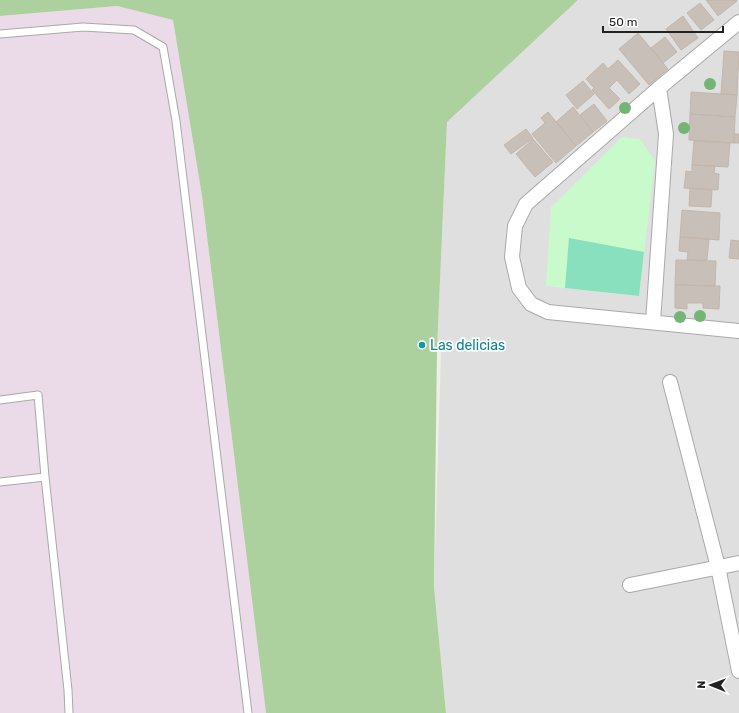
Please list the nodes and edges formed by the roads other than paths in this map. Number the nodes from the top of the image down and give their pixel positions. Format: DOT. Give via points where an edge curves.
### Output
graph roads {
  1 [pos="739,22"];
  2 [pos="0,34"];
  3 [pos="659,88"];
  4 [pos="653,322"];
  5 [pos="739,331"];
  6 [pos="670,382"];
  7 [pos="0,400"];
  8 [pos="45,477"];
  9 [pos="0,482"];
  10 [pos="739,563"];
  11 [pos="718,567"];
  12 [pos="630,585"];
  13 [pos="739,671"];
  14 [pos="69,713"];
  15 [pos="248,713"];
  1 -- 3 [label="street"];
  2 -- 15 [label="lane" via="83,27 134,30 162,47 176,122"];
  3 -- 4 [label="street" via="666,134"];
  3 -- 4 [label="street" via="526,204 515,226 512,257 519,288 531,304 548,312"];
  4 -- 5 [label="street"];
  6 -- 11 [label="street"];
  7 -- 8 [label="lane" via="38,395"];
  8 -- 9 [label="lane"];
  8 -- 14 [label="lane"];
  10 -- 11 [label="street"];
  11 -- 12 [label="street"];
  11 -- 13 [label="street"];
}
